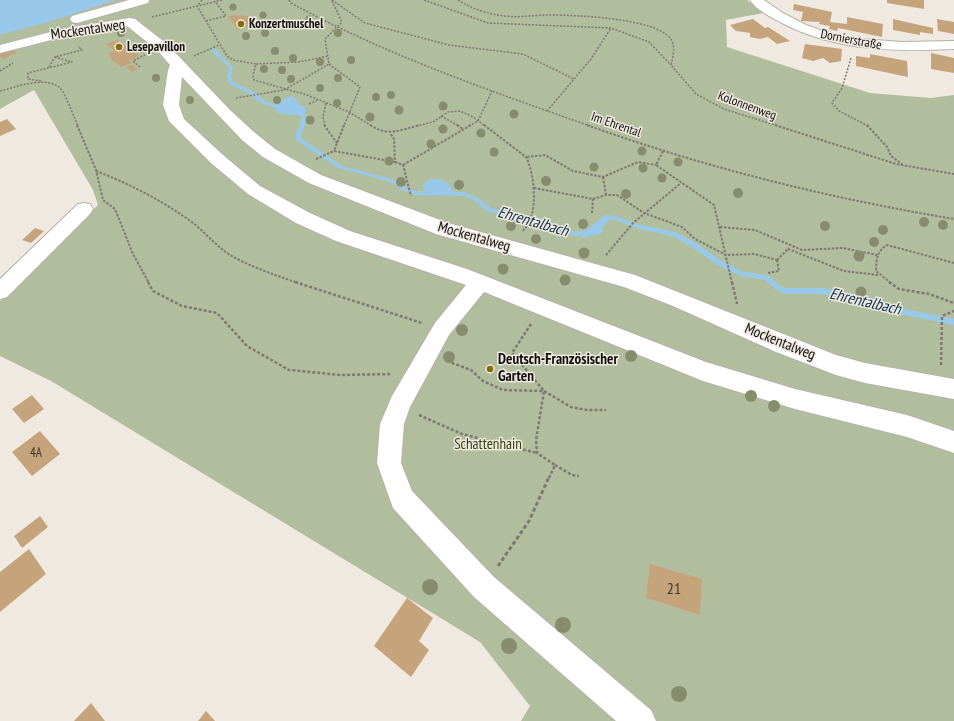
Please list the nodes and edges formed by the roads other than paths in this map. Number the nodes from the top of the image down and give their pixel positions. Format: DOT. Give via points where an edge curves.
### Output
graph roads {
  1 [pos="143,0"];
  2 [pos="756,0"];
  3 [pos="39,38"];
  4 [pos="954,45"];
  5 [pos="0,49"];
  6 [pos="178,64"];
  7 [pos="84,209"];
  8 [pos="480,282"];
  9 [pos="0,291"];
  10 [pos="947,387"];
  11 [pos="954,442"];
  12 [pos="640,721"];
  1 -- 3 [label="street" via="55,25"];
  2 -- 4 [label="street, Dornierstraße" via="798,27 838,39 889,47"];
  3 -- 5 [label="street, Mockentalweg"];
  3 -- 6 [label="street, Mockentalweg" via="130,22 162,47"];
  6 -- 8 [label="street" via="171,105 176,121 216,160 254,190 303,218 343,236"];
  6 -- 10 [label="street, Mockentalweg" via="248,136 314,179 443,229 657,290 743,328 853,370"];
  7 -- 9 [label="street"];
  8 -- 11 [label="street" via="703,372 795,399 907,426"];
  8 -- 12 [label="street" via="442,329 412,380 392,424 389,463 402,499 484,587"];
}
